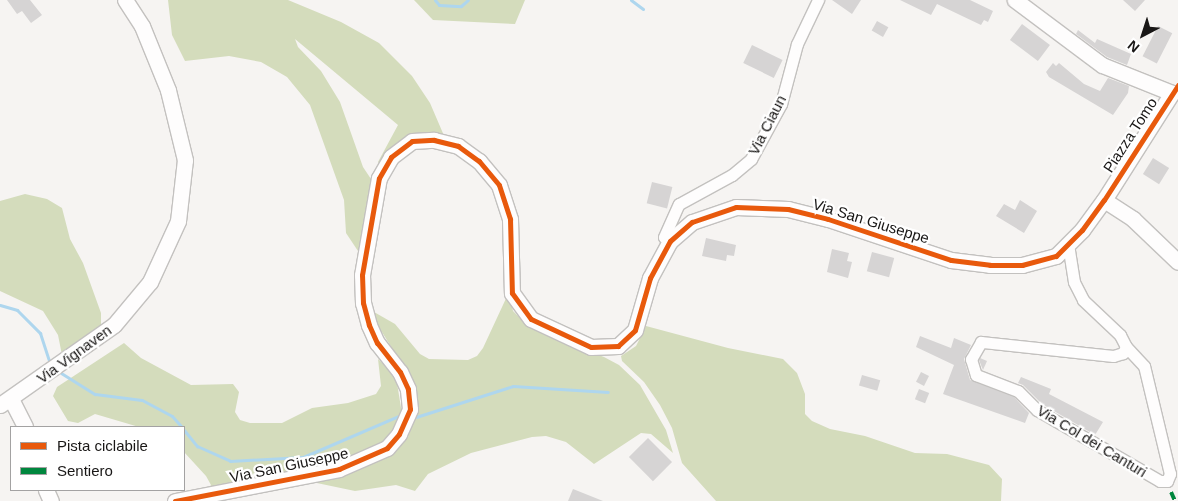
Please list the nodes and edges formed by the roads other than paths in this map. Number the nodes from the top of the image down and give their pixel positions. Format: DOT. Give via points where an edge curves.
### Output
graph roads {
  1 [pos="125,0"];
  2 [pos="818,0"];
  3 [pos="1017,0"];
  4 [pos="1175,89"];
  5 [pos="1104,200"];
  6 [pos="670,241"];
  7 [pos="1068,244"];
  8 [pos="1178,262"];
  9 [pos="1126,347"];
  10 [pos="6,402"];
  11 [pos="24,426"];
  12 [pos="175,501"];
  1 -- 10 [label="street, Via Vignaven" via="142,26 168,90 185,160 178,221 150,282 114,325"];
  2 -- 6 [label="street, Via Ciaun" via="797,44 781,104 751,159 732,175 679,204 664,237"];
  3 -- 4 [label="street" via="1102,65"];
  4 -- 5 [label="street, Piazza Tomo"];
  5 -- 7 [label="street, Via San Giuseppe"];
  5 -- 8 [label="street" via="1132,220"];
  6 -- 7 [label="street, Via San Giuseppe" via="692,222 736,207 788,209 951,260 990,266 1022,265 1056,256"];
  6 -- 12 [label="street, Via San Giuseppe" via="650,278 635,330 618,346 591,347 531,318 512,292 510,219 499,185 479,161 458,146 434,140 412,140 391,157 379,178 362,274 363,303 376,343 400,372 408,389 410,409 399,434 379,452 339,469"];
  7 -- 9 [label="street, Via Col dei Canturi" via="1074,282 1083,300 1112,325"];
  9 -- 9 [label="street, Via Col dei Canturi" via="1122,353 1113,356 981,342 971,359 976,375 1018,391 1037,410 1160,482 1167,481 1170,474 1144,366"];
  10 -- 11 [label="street"];
}
